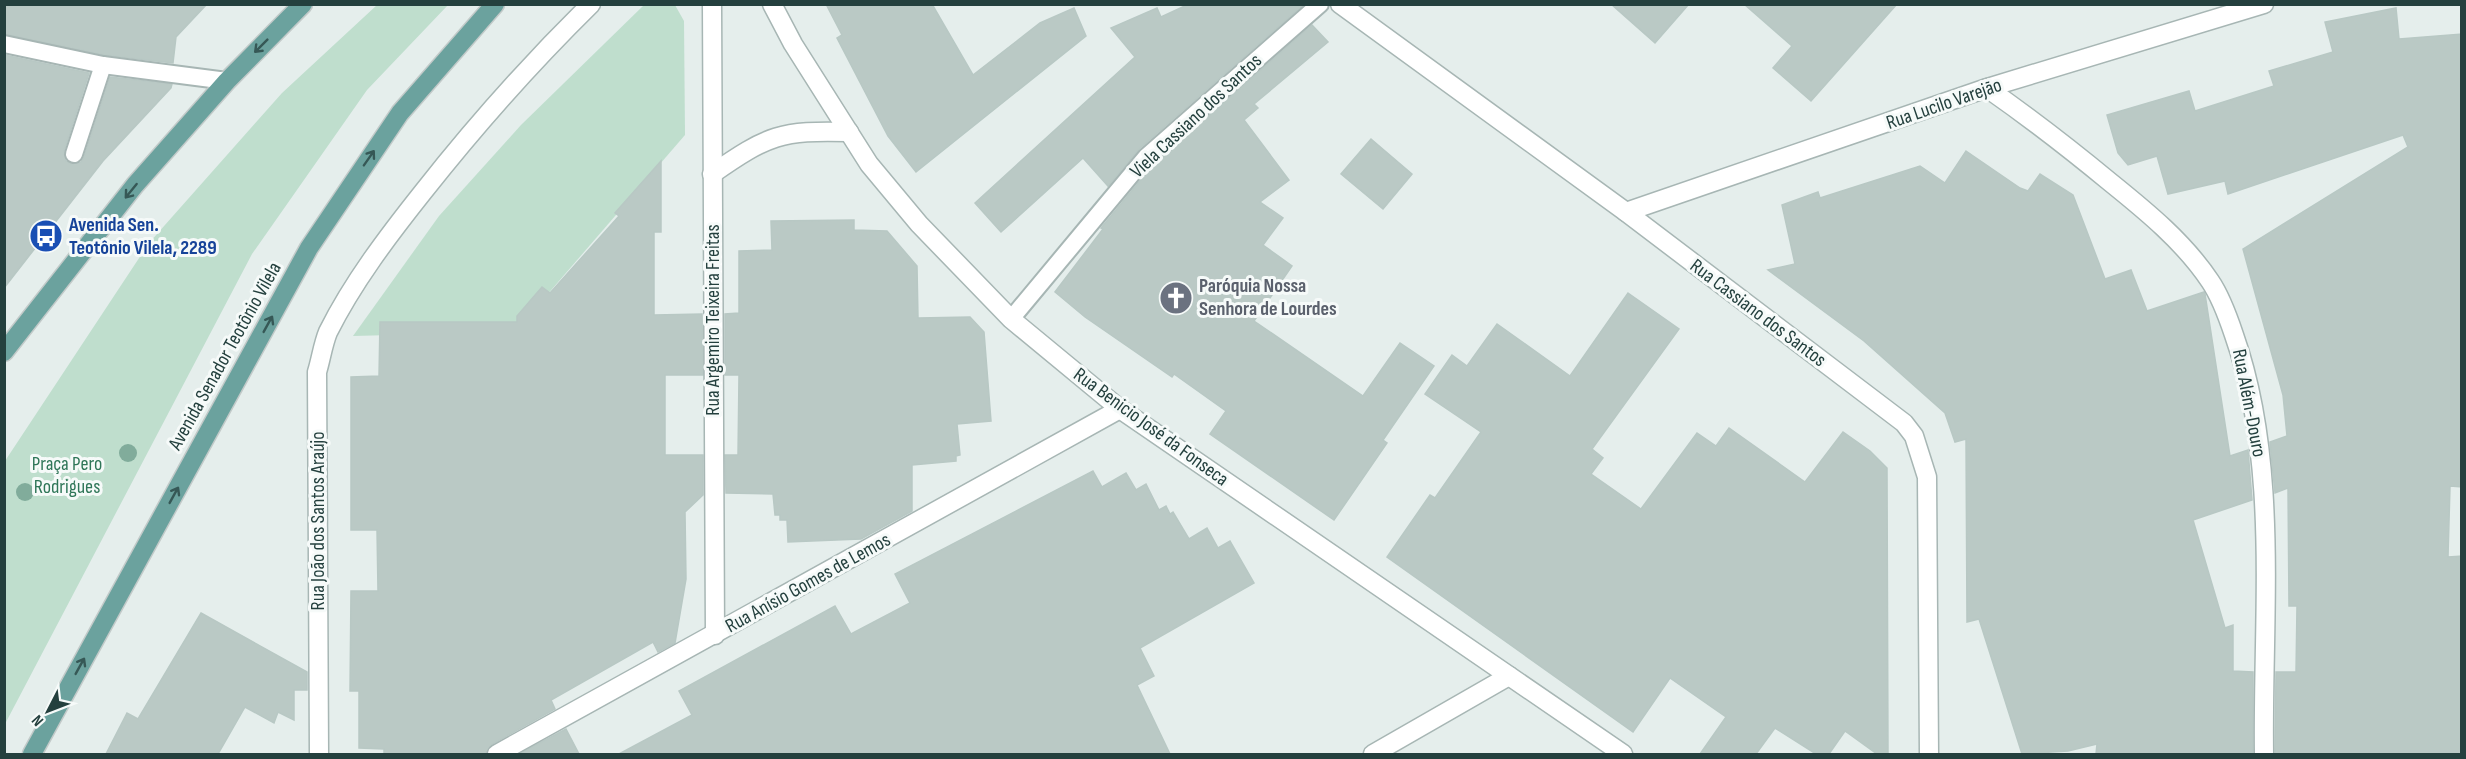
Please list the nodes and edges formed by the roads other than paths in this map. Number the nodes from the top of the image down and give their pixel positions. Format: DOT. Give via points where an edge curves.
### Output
graph roads {
  1 [pos="303,4"];
  2 [pos="495,4"];
  3 [pos="591,4"];
  4 [pos="712,4"];
  5 [pos="772,4"];
  6 [pos="1320,4"];
  7 [pos="1340,4"];
  8 [pos="2264,4"];
  9 [pos="4,44"];
  10 [pos="103,65"];
  11 [pos="227,81"];
  12 [pos="1987,88"];
  13 [pos="849,132"];
  14 [pos="75,154"];
  15 [pos="712,174"];
  16 [pos="1626,213"];
  17 [pos="1011,319"];
  18 [pos="4,352"];
  19 [pos="1120,409"];
  20 [pos="715,635"];
  21 [pos="1509,676"];
  22 [pos="32,754"];
  23 [pos="319,754"];
  24 [pos="496,754"];
  25 [pos="1372,754"];
  26 [pos="1623,754"];
  27 [pos="1929,754"];
  28 [pos="2264,754"];
  1 -- 11 [label="main road, one-way"];
  22 -- 2 [label="main road, Avenida Senador Teotônio Vilela, one-way" via="309,249 400,113"];
  3 -- 23 [label="street, Rua João dos Santos Araújo" via="458,147 400,221 327,335 317,372"];
  4 -- 15 [label="street, Rua Argemiro Teixeira Freitas"];
  5 -- 13 [label="street, Rua Benicio José da Fonseca"];
  6 -- 17 [label="lane, Viela Cassiano dos Santos" via="1146,157"];
  7 -- 16 [label="street, Rua Cassiano dos Santos"];
  8 -- 12 [label="street, Rua Lucilo Varejão"];
  9 -- 10 [label="lane"];
  10 -- 11 [label="lane"];
  10 -- 14 [label="lane"];
  11 -- 18 [label="main road, one-way" via="135,185"];
  12 -- 16 [label="street, Rua Lucilo Varejão"];
  12 -- 28 [label="street, Rua Além-Douro" via="2044,128 2158,222 2211,281 2225,309 2245,365 2260,438"];
  13 -- 15 [label="street" via="803,130 769,138"];
  13 -- 17 [label="street, Rua Benicio José da Fonseca" via="869,164 919,224"];
  15 -- 20 [label="street, Rua Argemiro Teixeira Freitas"];
  16 -- 27 [label="street, Rua Cassiano dos Santos" via="1904,423 1914,436 1927,477"];
  17 -- 19 [label="street, Rua Benicio José da Fonseca"];
  19 -- 20 [label="street, Rua Anísio Gomes de Lemos"];
  19 -- 21 [label="street, Rua Benicio José da Fonseca"];
  20 -- 24 [label="street, Rua Anísio Gomes de Lemos"];
  21 -- 25 [label="street"];
  21 -- 26 [label="street, Rua Benicio José da Fonseca"];
}
